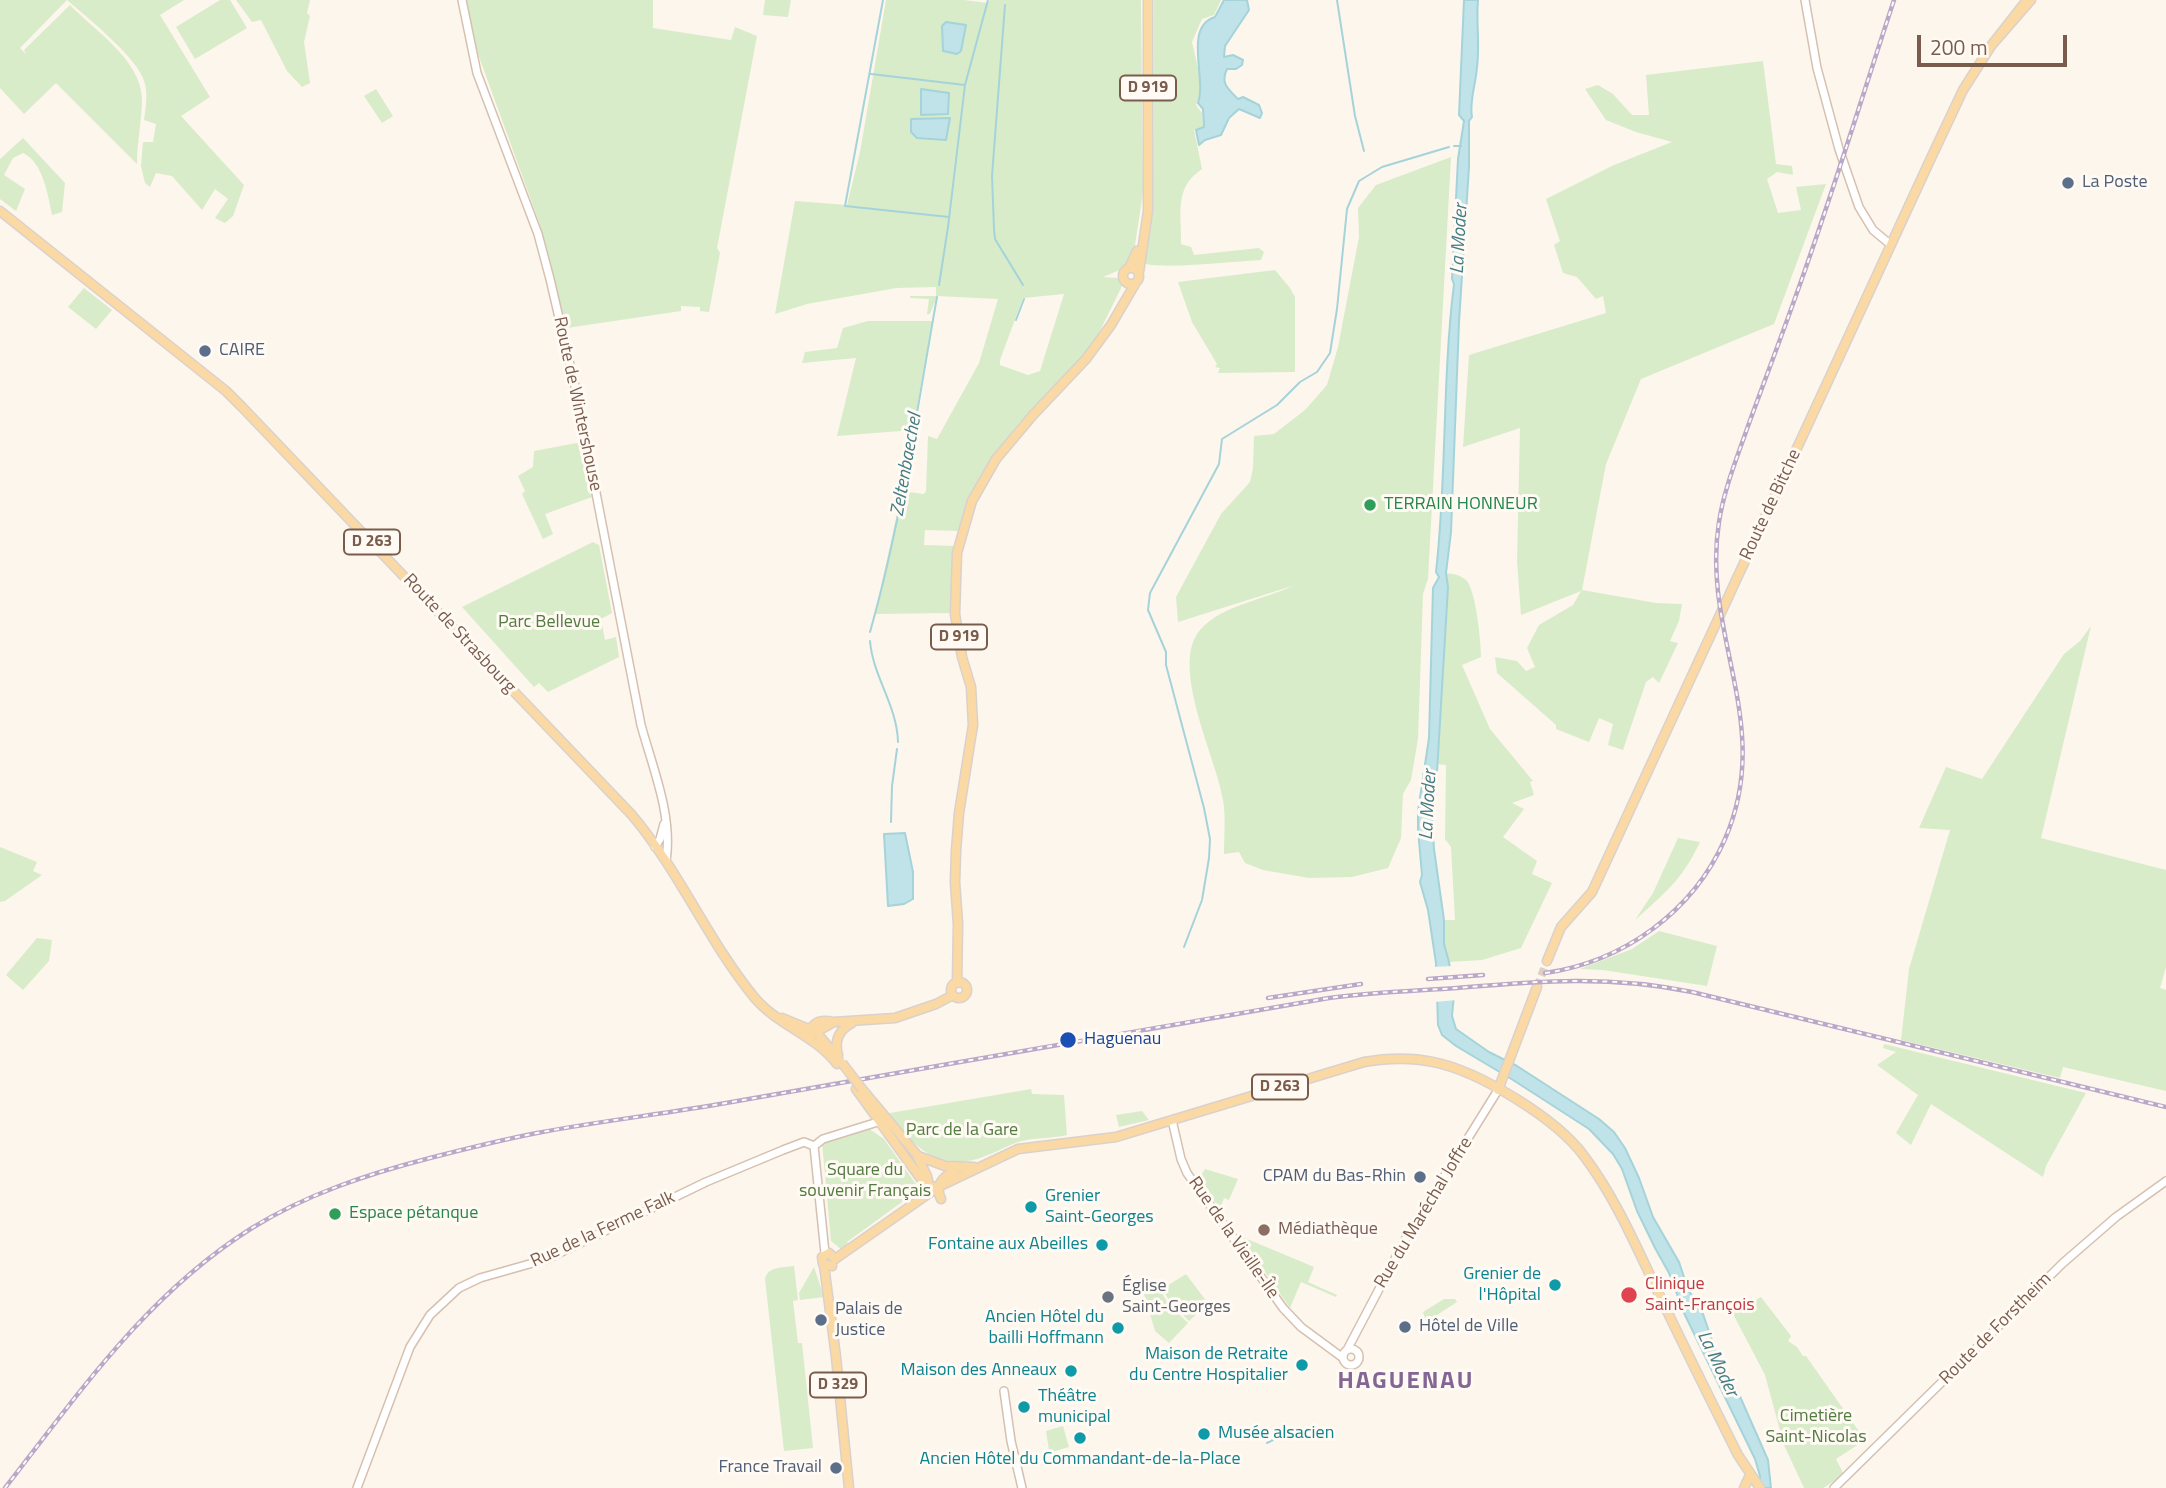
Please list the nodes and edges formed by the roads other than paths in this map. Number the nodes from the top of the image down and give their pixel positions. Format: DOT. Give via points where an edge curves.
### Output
graph roads {
  1 [pos="462,0"];
  2 [pos="1148,0"];
  3 [pos="1805,0"];
  4 [pos="2029,0"];
  5 [pos="1148,175"];
  6 [pos="0,211"];
  7 [pos="1889,249"];
  8 [pos="1129,268"];
  9 [pos="1139,272"];
  10 [pos="1130,283"];
  11 [pos="664,816"];
  12 [pos="655,846"];
  13 [pos="666,861"];
  14 [pos="1547,961"];
  15 [pos="957,983"];
  16 [pos="1537,987"];
  17 [pos="954,995"];
  18 [pos="864,1020"];
  19 [pos="811,1032"];
  20 [pos="840,1063"];
  21 [pos="859,1089"];
  22 [pos="1498,1090"];
  23 [pos="1172,1120"];
  24 [pos="878,1121"];
  25 [pos="814,1146"];
  26 [pos="912,1151"];
  27 [pos="960,1167"];
  28 [pos="977,1167"];
  29 [pos="2166,1181"];
  30 [pos="934,1187"];
  31 [pos="941,1199"];
  32 [pos="825,1253"];
  33 [pos="830,1263"];
  34 [pos="1354,1338"];
  35 [pos="1357,1352"];
  36 [pos="1345,1353"];
  37 [pos="1004,1391"];
  38 [pos="1755,1482"];
  39 [pos="357,1488"];
  40 [pos="849,1488"];
  41 [pos="1022,1488"];
  42 [pos="1744,1488"];
  43 [pos="1834,1488"];
  1 -- 11 [label="street, Route de Wintershouse" via="477,73 538,234 550,279 640,725"];
  2 -- 5 [label="main road, D 919"];
  3 -- 7 [label="street" via="1813,51 1842,158 1859,208 1882,247"];
  4 -- 7 [label="main road, Route de Bitche" via="1963,90"];
  5 -- 8 [label="main road, D 919" via="1142,230"];
  5 -- 9 [label="main road, D 919" via="1148,218"];
  6 -- 12 [label="main road, Route de Strasbourg / D 263" via="228,393 637,820"];
  7 -- 14 [label="main road, Route de Bitche" via="1592,892 1561,928"];
  8 -- 9 [label="main road"];
  8 -- 10 [label="main road" via="1123,275"];
  9 -- 10 [label="main road" via="1139,279"];
  10 -- 15 [label="main road, D 919" via="1103,337 1081,366 996,459 972,501 957,553 956,614 971,687 973,725 956,847"];
  11 -- 12 [label="street"];
  11 -- 13 [label="street, Route de Wintershouse"];
  12 -- 13 [label="main road, Route de Strasbourg / D 263"];
  13 -- 19 [label="main road, Route de Strasbourg / D 263" via="757,1000 776,1017"];
  15 -- 17 [label="main road" via="952,988"];
  15 -- 17 [label="main road" via="964,984 967,992 961,998"];
  16 -- 22 [label="main road"];
  17 -- 18 [label="main road" via="895,1018"];
  18 -- 19 [label="main road" via="834,1022"];
  18 -- 20 [label="main road" via="840,1032 836,1044"];
  19 -- 20 [label="main road, Route de Strasbourg / D 263"];
  19 -- 20 [label="main road, Route de Strasbourg / D 263" via="832,1049"];
  20 -- 21 [label="main road, Route de Strasbourg / D 263, bridge"];
  21 -- 24 [label="main road, Route de Strasbourg / D 263"];
  21 -- 26 [label="main road, Route de Strasbourg / D 263"];
  22 -- 23 [label="main road, D 263" via="1448,1066 1401,1058 1364,1062"];
  22 -- 34 [label="street, Rue du Maréchal Joffre" via="1406,1238"];
  22 -- 38 [label="main road" via="1560,1130 1595,1173"];
  23 -- 28 [label="main road, D 263" via="1108,1139 1018,1149"];
  23 -- 36 [label="street, Rue de la Vieille-Île" via="1188,1175 1293,1320"];
  24 -- 25 [label="street, Rue de la Ferme Falk" via="822,1139"];
  24 -- 26 [label="street"];
  24 -- 30 [label="main road, Route de Strasbourg / D 263" via="919,1176"];
  25 -- 32 [label="street"];
  25 -- 39 [label="street, Rue de la Ferme Falk" via="804,1142 772,1154 547,1259 480,1278 453,1293 427,1318 410,1347"];
  26 -- 27 [label="main road" via="934,1164"];
  26 -- 30 [label="main road, Route de Strasbourg / D 263"];
  27 -- 28 [label="main road"];
  27 -- 30 [label="main road"];
  28 -- 30 [label="main road, D 263"];
  29 -- 43 [label="street, Route de Forstheim" via="2116,1216 2063,1263"];
  30 -- 31 [label="main road"];
  30 -- 33 [label="main road"];
  32 -- 33 [label="main road" via="832,1254"];
  33 -- 40 [label="main road, D 329" via="828,1282"];
  34 -- 35 [label="street"];
  34 -- 36 [label="street, Rue du Maréchal Joffre"];
  35 -- 36 [label="street"];
  35 -- 36 [label="street" via="1355,1364 1348,1364"];
  37 -- 41 [label="street"];
  38 -- 42 [label="main road"];
}
